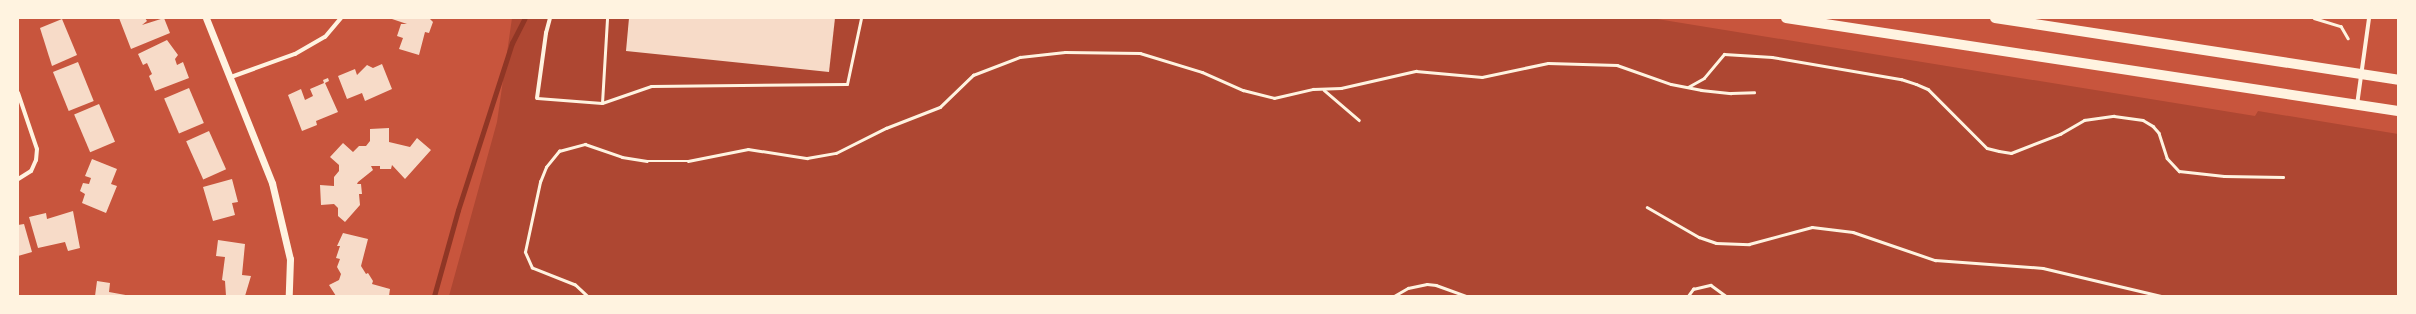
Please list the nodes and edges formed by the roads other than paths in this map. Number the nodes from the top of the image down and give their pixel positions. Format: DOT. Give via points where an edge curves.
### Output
graph roads {
  1 [pos="206,18"];
  2 [pos="341,18"];
  3 [pos="550,18"];
  4 [pos="607,18"];
  5 [pos="861,18"];
  6 [pos="1786,18"];
  7 [pos="1995,18"];
  8 [pos="2370,18"];
  9 [pos="2361,74"];
  10 [pos="231,77"];
  11 [pos="2398,80"];
  12 [pos="18,93"];
  13 [pos="537,98"];
  14 [pos="602,103"];
  15 [pos="2357,105"];
  16 [pos="2398,111"];
  17 [pos="18,179"];
  18 [pos="289,296"];
  1 -- 10 [label="street"];
  2 -- 10 [label="street" via="325,37 295,54"];
  3 -- 13 [label="street"];
  4 -- 14 [label="lane"];
  5 -- 14 [label="lane" via="847,84 651,86"];
  6 -- 15 [label="main road"];
  7 -- 9 [label="main road"];
  8 -- 9 [label="street"];
  9 -- 11 [label="main road"];
  9 -- 15 [label="street"];
  10 -- 18 [label="street" via="272,183 290,259"];
  12 -- 17 [label="street" via="37,148 31,171"];
  13 -- 14 [label="lane"];
  15 -- 16 [label="main road"];
}
